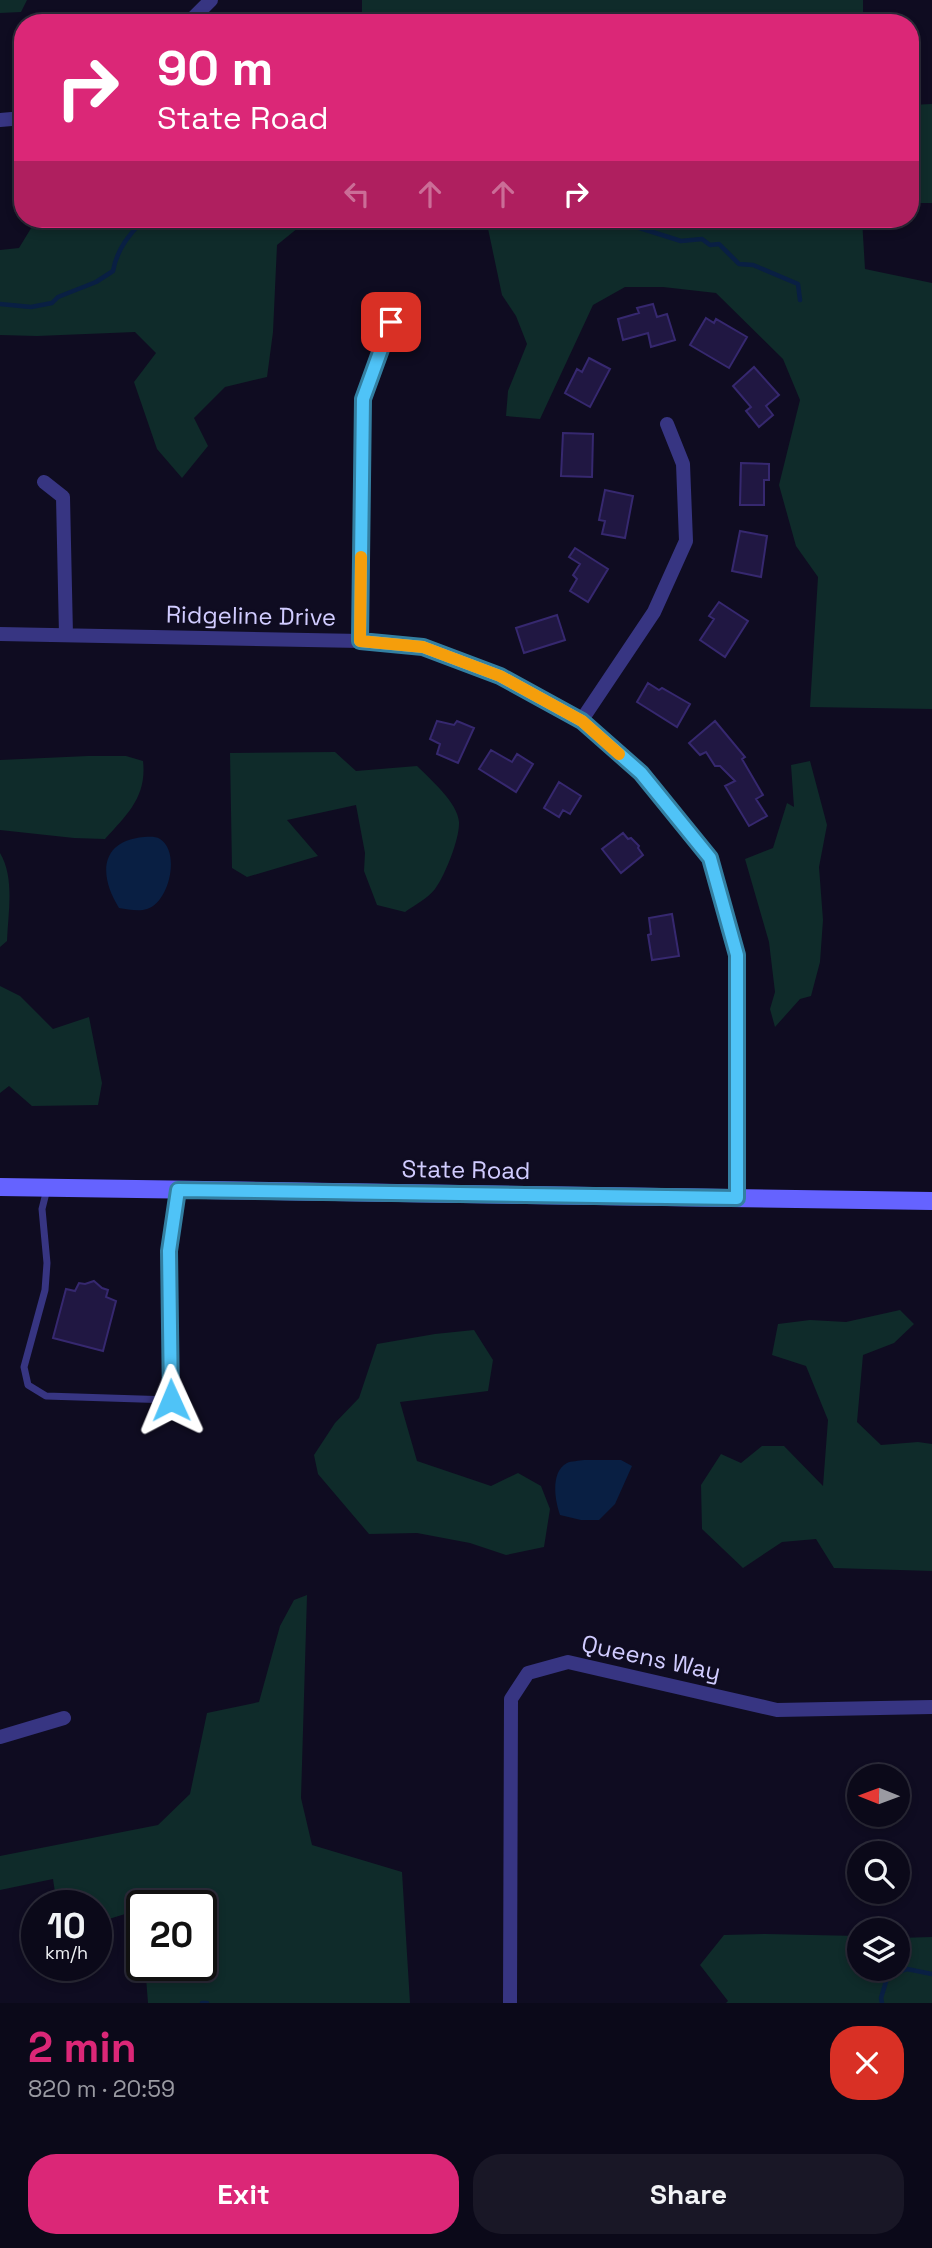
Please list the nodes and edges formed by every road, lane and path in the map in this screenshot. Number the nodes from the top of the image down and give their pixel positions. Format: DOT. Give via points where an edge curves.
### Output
graph roads {
  1 [pos="211,0"];
  2 [pos="197,14"];
  3 [pos="391,322"];
  4 [pos="667,424"];
  5 [pos="44,482"];
  6 [pos="0,634"];
  7 [pos="66,635"];
  8 [pos="360,641"];
  9 [pos="582,721"];
  10 [pos="0,1187"];
  11 [pos="47,1188"];
  12 [pos="178,1190"];
  13 [pos="737,1198"];
  14 [pos="932,1201"];
  15 [pos="932,1707"];
  16 [pos="64,1718"];
  17 [pos="0,1737"];
  18 [pos="510,2003"];
  1 -- 2 [label="street"];
  3 -- 8 [label="street" via="363,399"];
  4 -- 9 [label="street" via="683,464 686,541 654,612"];
  5 -- 7 [label="street" via="63,497"];
  6 -- 7 [label="street, Ridgeline Drive"];
  7 -- 8 [label="street, Ridgeline Drive"];
  8 -- 9 [label="street, Ridgeline Drive" via="423,647 500,676"];
  9 -- 13 [label="street, Ridgeline Drive" via="641,773 710,858 737,955"];
  10 -- 11 [label="main road, State Road"];
  11 -- 12 [label="main road, State Road"];
  11 -- 12 [label="lane" via="42,1209 45,1290 24,1367 28,1385 46,1396 171,1400 169,1251"];
  12 -- 13 [label="main road, State Road"];
  13 -- 14 [label="main road, State Road"];
  15 -- 18 [label="street, Queens Way" via="777,1710 568,1662 528,1673 511,1699"];
  16 -- 17 [label="street"];
}
